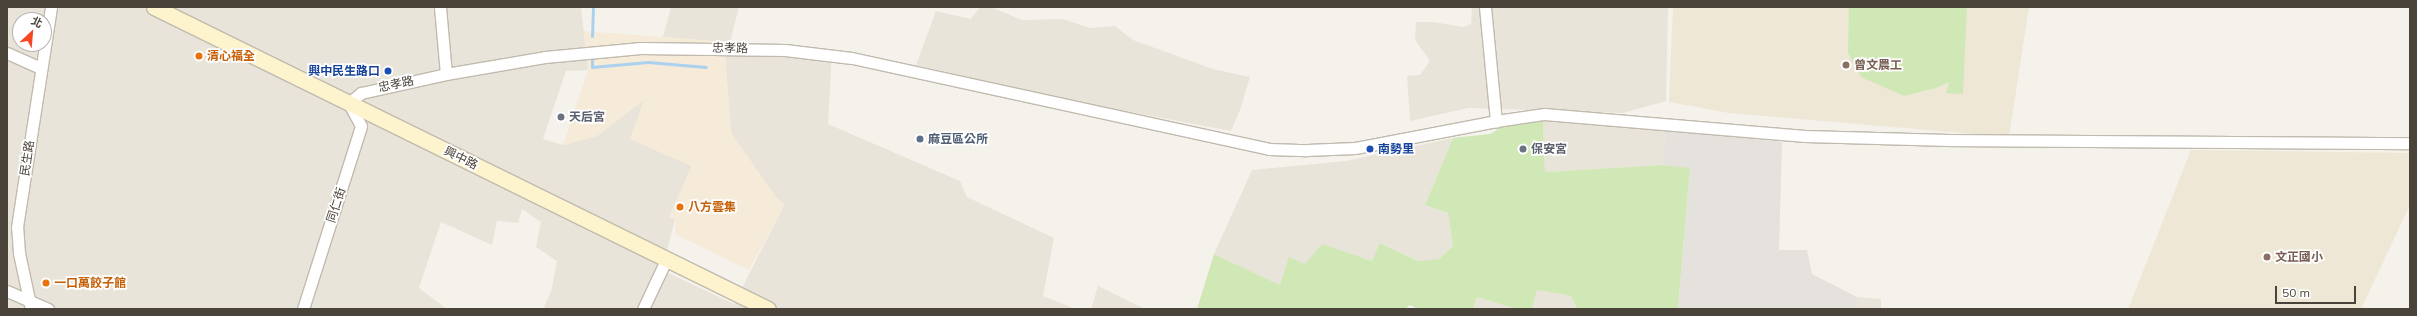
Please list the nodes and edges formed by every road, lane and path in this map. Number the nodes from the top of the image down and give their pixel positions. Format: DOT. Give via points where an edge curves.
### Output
graph roads {
  1 [pos="51,7"];
  2 [pos="154,7"];
  3 [pos="440,7"];
  4 [pos="1485,7"];
  5 [pos="7,53"];
  6 [pos="40,68"];
  7 [pos="446,74"];
  8 [pos="349,103"];
  9 [pos="1496,121"];
  10 [pos="2410,142"];
  11 [pos="667,258"];
  12 [pos="7,291"];
  13 [pos="30,306"];
  14 [pos="48,309"];
  15 [pos="303,309"];
  16 [pos="643,309"];
  17 [pos="768,309"];
  1 -- 6 [label="street, 民生路"];
  2 -- 8 [label="main road, 興中路"];
  3 -- 7 [label="street"];
  4 -- 9 [label="street"];
  5 -- 6 [label="street"];
  6 -- 13 [label="street, 民生路" via="17,227 19,253"];
  7 -- 8 [label="street, 忠孝路" via="361,93"];
  7 -- 9 [label="street, 忠孝路" via="590,52 640,48 785,50 852,58 1269,149 1355,148"];
  8 -- 11 [label="main road, 興中路"];
  8 -- 15 [label="street, 同仁街" via="361,126"];
  9 -- 10 [label="street, 忠孝路" via="1544,114 1564,114 1805,136 1949,140"];
  11 -- 16 [label="street"];
  11 -- 17 [label="main road, 興中路"];
  12 -- 13 [label="street"];
  13 -- 14 [label="street"];
}
